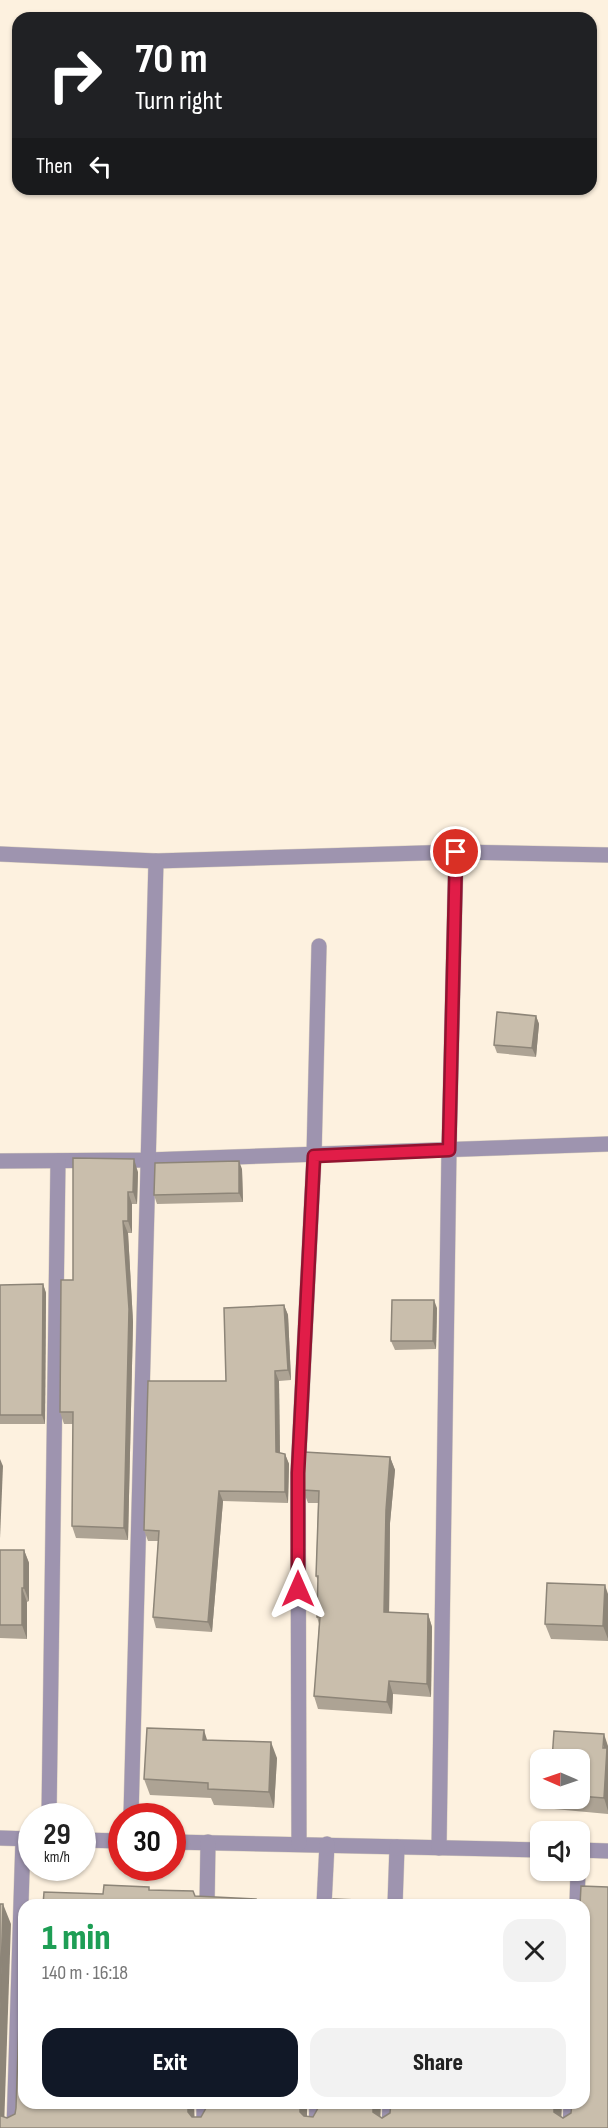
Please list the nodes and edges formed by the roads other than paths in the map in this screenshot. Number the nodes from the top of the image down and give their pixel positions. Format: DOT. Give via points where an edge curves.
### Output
graph roads {
  1 [pos="456,852"];
  2 [pos="0,854"];
  3 [pos="608,855"];
  4 [pos="156,861"];
  5 [pos="319,946"];
  6 [pos="608,1144"];
  7 [pos="449,1150"];
  8 [pos="314,1156"];
  9 [pos="148,1160"];
  10 [pos="0,1161"];
  11 [pos="58,1161"];
  12 [pos="49,1803"];
  13 [pos="131,1803"];
  14 [pos="0,1838"];
  15 [pos="18,1839"];
  16 [pos="186,1842"];
  17 [pos="208,1842"];
  18 [pos="299,1843"];
  19 [pos="327,1844"];
  20 [pos="397,1847"];
  21 [pos="439,1848"];
  22 [pos="530,1850"];
  23 [pos="590,1850"];
  24 [pos="608,1851"];
  25 [pos="25,1881"];
  26 [pos="578,1881"];
  27 [pos="24,1899"];
  28 [pos="207,1899"];
  29 [pos="324,1899"];
  30 [pos="395,1899"];
  31 [pos="577,1899"];
  32 [pos="18,2039"];
  33 [pos="204,2109"];
  34 [pos="317,2109"];
  35 [pos="390,2109"];
  36 [pos="571,2109"];
  37 [pos="14,2128"];
  38 [pos="204,2128"];
  39 [pos="316,2128"];
  40 [pos="389,2128"];
  41 [pos="570,2128"];
  1 -- 3 [label="street"];
  1 -- 4 [label="street"];
  1 -- 7 [label="street"];
  2 -- 4 [label="street"];
  4 -- 9 [label="street"];
  5 -- 8 [label="street"];
  6 -- 7 [label="street"];
  7 -- 8 [label="street"];
  7 -- 21 [label="street"];
  8 -- 9 [label="street"];
  8 -- 18 [label="street" via="298,1473"];
  9 -- 11 [label="street"];
  9 -- 13 [label="street"];
  10 -- 11 [label="street"];
  11 -- 12 [label="street"];
  14 -- 15 [label="street"];
  16 -- 17 [label="street"];
  17 -- 18 [label="street"];
  17 -- 28 [label="street"];
  18 -- 19 [label="street"];
  19 -- 20 [label="street"];
  19 -- 29 [label="street"];
  20 -- 21 [label="street"];
  20 -- 30 [label="street"];
  21 -- 22 [label="street"];
  23 -- 24 [label="street"];
  25 -- 27 [label="street"];
  26 -- 31 [label="street"];
  32 -- 37 [label="street"];
  33 -- 38 [label="street"];
  34 -- 39 [label="street"];
  35 -- 40 [label="street"];
  36 -- 41 [label="street"];
}
